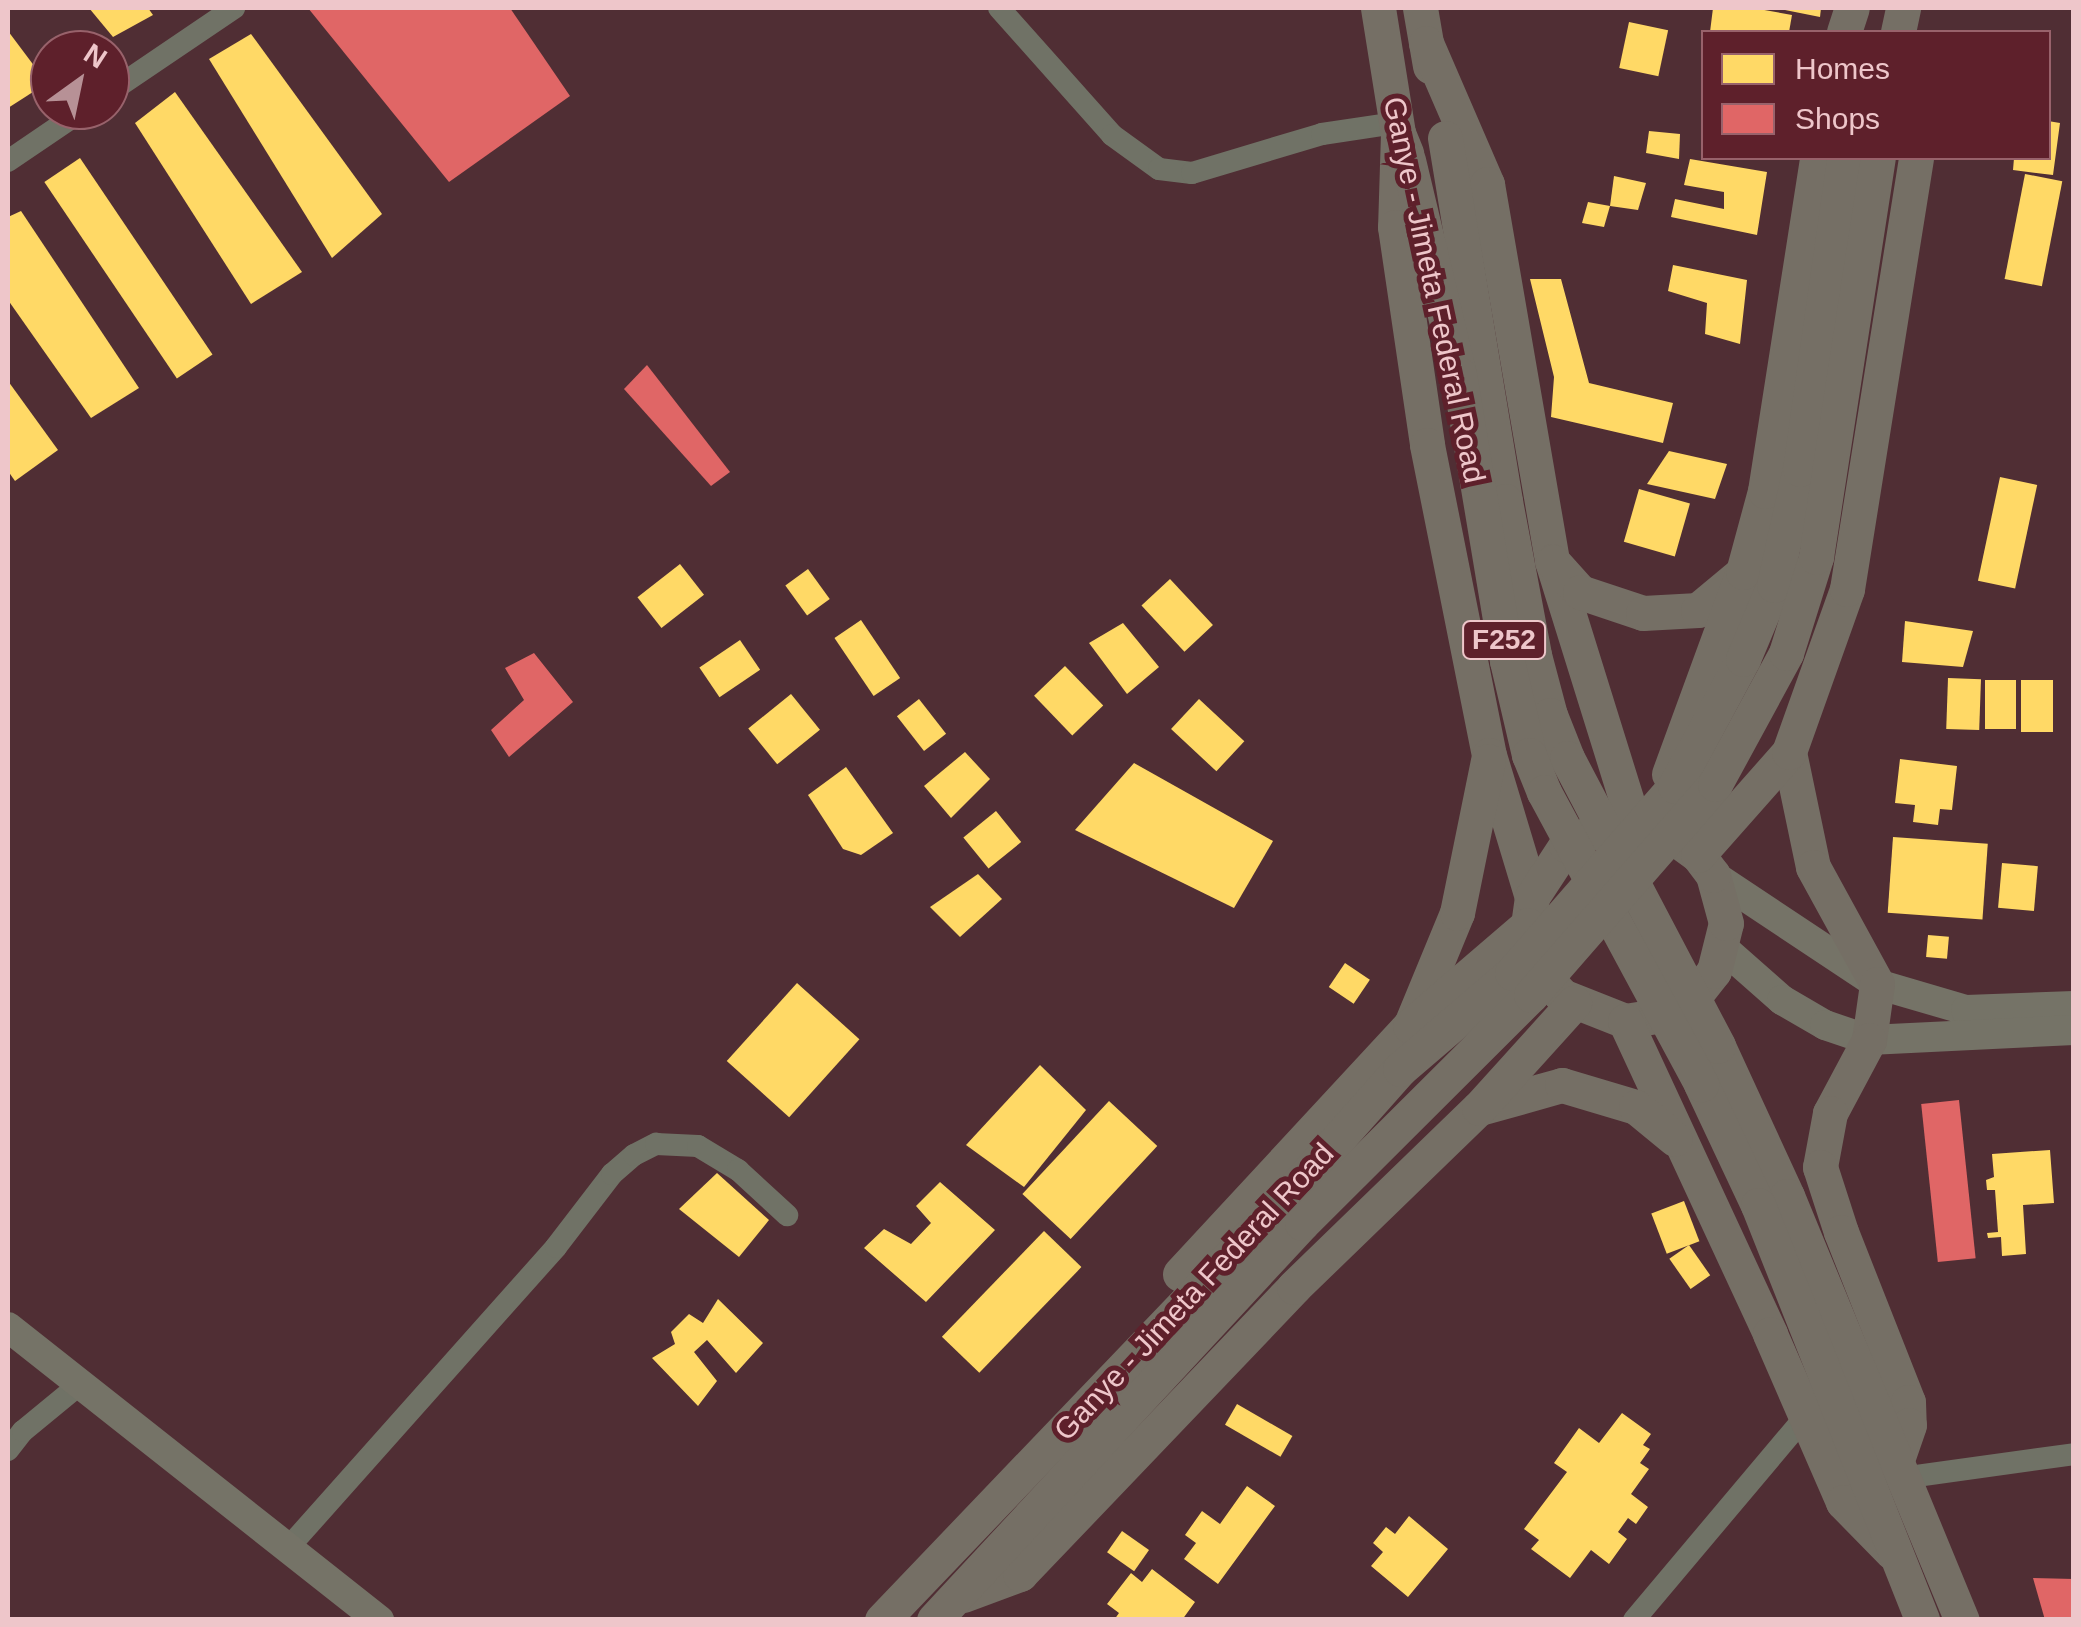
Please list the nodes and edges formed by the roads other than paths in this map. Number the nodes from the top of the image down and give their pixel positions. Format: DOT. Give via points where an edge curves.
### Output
graph roads {
  1 [pos="234,8"];
  2 [pos="999,8"];
  3 [pos="1378,8"];
  4 [pos="1420,8"];
  5 [pos="1426,44"];
  6 [pos="130,78"];
  7 [pos="54,130"];
  8 [pos="1400,139"];
  9 [pos="1818,160"];
  10 [pos="1844,160"];
  11 [pos="1878,160"];
  12 [pos="1916,160"];
  13 [pos="8,161"];
  14 [pos="1552,561"];
  15 [pos="1743,572"];
  16 [pos="1789,752"];
  17 [pos="1489,755"];
  18 [pos="1642,826"];
  19 [pos="1705,865"];
  20 [pos="1530,911"];
  21 [pos="1723,948"];
  22 [pos="1521,984"];
  23 [pos="1877,984"];
  24 [pos="1574,1003"];
  25 [pos="2074,1006"];
  26 [pos="1625,1021"];
  27 [pos="1410,1026"];
  28 [pos="2074,1030"];
  29 [pos="1868,1040"];
  30 [pos="1479,1108"];
  31 [pos="1686,1148"];
  32 [pos="787,1216"];
  33 [pos="8,1327"];
  34 [pos="80,1384"];
  35 [pos="1806,1416"];
  36 [pos="8,1450"];
  37 [pos="2074,1454"];
  38 [pos="1899,1470"];
  39 [pos="288,1548"];
  40 [pos="1892,1552"];
  41 [pos="925,1572"];
  42 [pos="946,1608"];
  43 [pos="379,1620"];
  44 [pos="882,1620"];
  45 [pos="1634,1620"];
  46 [pos="1922,1620"];
  47 [pos="1962,1620"];
  1 -- 6 [label="street"];
  2 -- 8 [label="street" via="1112,135 1158,170 1192,173 1322,134"];
  3 -- 8 [label="main road, Ganye - Jimeta Federal Road / F252"];
  4 -- 5 [label="main road, Ganye - Jimeta Federal Road / F252"];
  5 -- 14 [label="main road" via="1487,184"];
  5 -- 38 [label="main road, Ganye - Jimeta Federal Road / F252, bridge" via="1505,501 1550,715 1718,1046"];
  7 -- 13 [label="street"];
  8 -- 17 [label="main road" via="1396,227 1427,444"];
  8 -- 40 [label="main road, Ganye - Jimeta Federal Road / F252, bridge" via="1459,374 1529,754 1702,1084 1773,1240 1860,1454"];
  9 -- 15 [label="main road" via="1766,492"];
  10 -- 22 [label="main road, bridge" via="1800,469 1774,586 1675,786"];
  11 -- 22 [label="main road, bridge" via="1816,558 1786,653 1715,784"];
  12 -- 16 [label="main road" via="1847,589"];
  14 -- 15 [label="main road" via="1580,592 1643,613 1698,610"];
  14 -- 18 [label="main road"];
  15 -- 18 [label="main road"];
  16 -- 19 [label="main road"];
  16 -- 23 [label="main road" via="1813,867"];
  17 -- 20 [label="main road"];
  17 -- 27 [label="main road" via="1456,914"];
  18 -- 19 [label="main road" via="1684,842"];
  18 -- 20 [label="main road" via="1598,829 1566,846"];
  19 -- 21 [label="main road" via="1724,911"];
  19 -- 23 [label="main road"];
  20 -- 24 [label="main road" via="1533,952 1544,976"];
  20 -- 27 [label="main road"];
  21 -- 26 [label="main road" via="1703,986 1685,1003 1662,1016"];
  21 -- 29 [label="main road" via="1782,1000 1825,1026"];
  22 -- 41 [label="main road, Ganye - Jimeta Federal Road" via="1400,1069"];
  22 -- 42 [label="main road, Ganye - Jimeta Federal Road"];
  23 -- 25 [label="main road" via="1966,1010"];
  23 -- 29 [label="main road"];
  24 -- 26 [label="main road"];
  24 -- 30 [label="main road"];
  26 -- 31 [label="main road"];
  27 -- 41 [label="main road" via="967,1504"];
  28 -- 29 [label="main road"];
  29 -- 38 [label="main road" via="1830,1112 1820,1167 1908,1402"];
  30 -- 31 [label="main road" via="1562,1085 1636,1107"];
  30 -- 42 [label="main road" via="1294,1287 1020,1574"];
  31 -- 35 [label="main road"];
  32 -- 39 [label="street" via="738,1170 698,1146 656,1144 634,1155"];
  33 -- 34 [label="main road"];
  34 -- 36 [label="street"];
  34 -- 39 [label="main road"];
  35 -- 40 [label="main road" via="1843,1502"];
  35 -- 45 [label="street"];
  37 -- 38 [label="street"];
  38 -- 47 [label="main road, Ganye - Jimeta Federal Road"];
  39 -- 43 [label="main road"];
  40 -- 46 [label="main road"];
  41 -- 44 [label="main road, Ganye - Jimeta Federal Road"];
}
